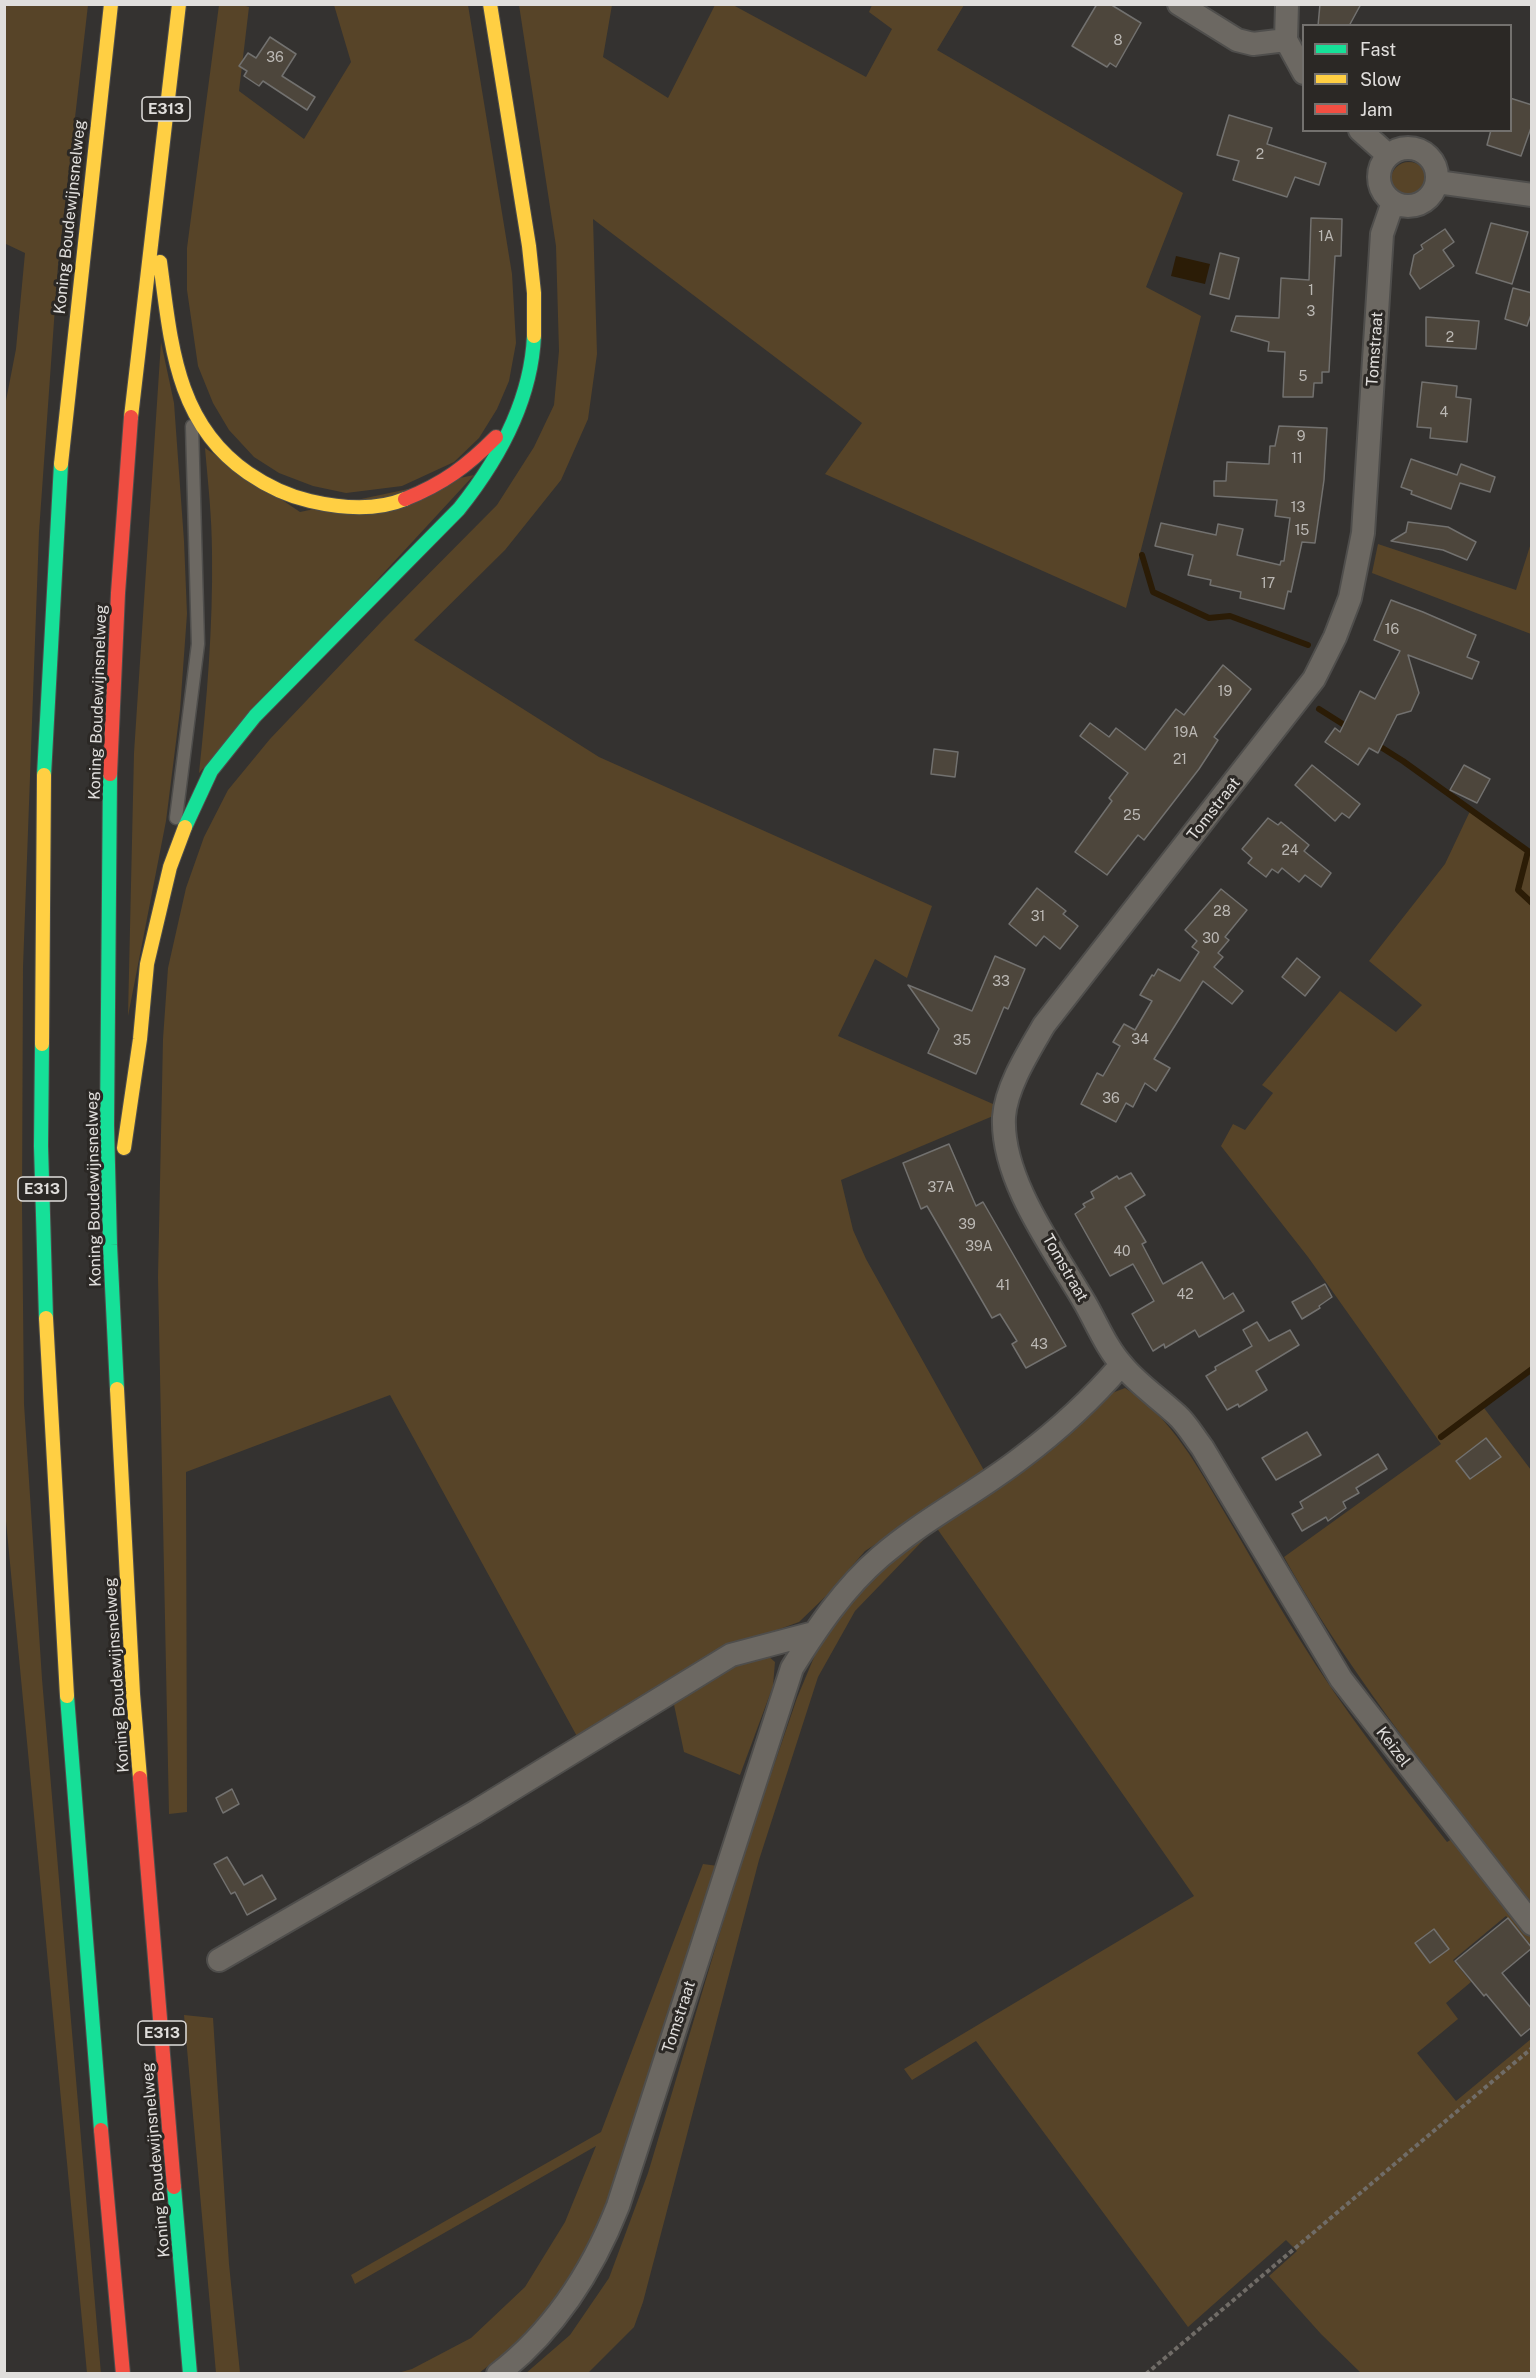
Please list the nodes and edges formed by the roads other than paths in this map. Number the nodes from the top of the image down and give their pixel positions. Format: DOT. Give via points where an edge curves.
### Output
graph roads {
  1 [pos="111,4"];
  2 [pos="179,4"];
  3 [pos="490,4"];
  4 [pos="1179,4"];
  5 [pos="1287,4"];
  6 [pos="1286,40"];
  7 [pos="1302,69"];
  8 [pos="1362,132"];
  9 [pos="1388,156"];
  10 [pos="1437,182"];
  11 [pos="1532,195"];
  12 [pos="1393,202"];
  13 [pos="153,213"];
  14 [pos="192,410"];
  15 [pos="513,421"];
  16 [pos="170,867"];
  17 [pos="110,1245"];
  18 [pos="1121,1365"];
  19 [pos="1270,1559"];
  20 [pos="814,1633"];
  21 [pos="1532,1924"];
  22 [pos="219,1960"];
  23 [pos="123,2373"];
  24 [pos="190,2373"];
  25 [pos="498,2373"];
  1 -- 23 [label="highway, Koning Boudewijnsnelweg / E313" via="62,452 42,800 41,1146 47,1348 67,1702"];
  2 -- 13 [label="highway, Koning Boudewijnsnelweg / E313"];
  3 -- 15 [label="highway" via="533,275 531,366"];
  4 -- 6 [label="street" via="1237,40 1253,44"];
  5 -- 6 [label="street"];
  6 -- 7 [label="street"];
  8 -- 9 [label="street"];
  9 -- 10 [label="street" via="1405,147 1419,149 1430,157"];
  9 -- 12 [label="street" via="1379,179"];
  10 -- 11 [label="street"];
  10 -- 12 [label="street" via="1423,202 1408,206"];
  12 -- 18 [label="street, Tomstraat" via="1382,234 1363,533 1350,598 1335,637 1314,679 1044,1025 1024,1058 1004,1116 1015,1176 1029,1207"];
  13 -- 14 [label="highway" via="174,354"];
  13 -- 17 [label="highway, Koning Boudewijnsnelweg / E313" via="129,435 110,768"];
  14 -- 15 [label="highway" via="218,446 262,485 290,496 349,508 390,503 432,488 458,472"];
  14 -- 16 [label="lane" via="198,644"];
  15 -- 16 [label="highway" via="490,470 459,509 228,748 211,771"];
  16 -- 17 [label="highway" via="147,964"];
  17 -- 24 [label="highway, Koning Boudewijnsnelweg / E313" via="132,1694"];
  18 -- 19 [label="street, Tomstraat" via="1179,1416"];
  18 -- 20 [label="street, Tomstraat" via="1062,1425 1020,1459 935,1515 879,1558"];
  19 -- 21 [label="street, Keizel" via="1341,1679"];
  20 -- 22 [label="street" via="731,1655 475,1812"];
  20 -- 25 [label="street, Tomstraat" via="792,1668 605,2239 555,2320"];
}
